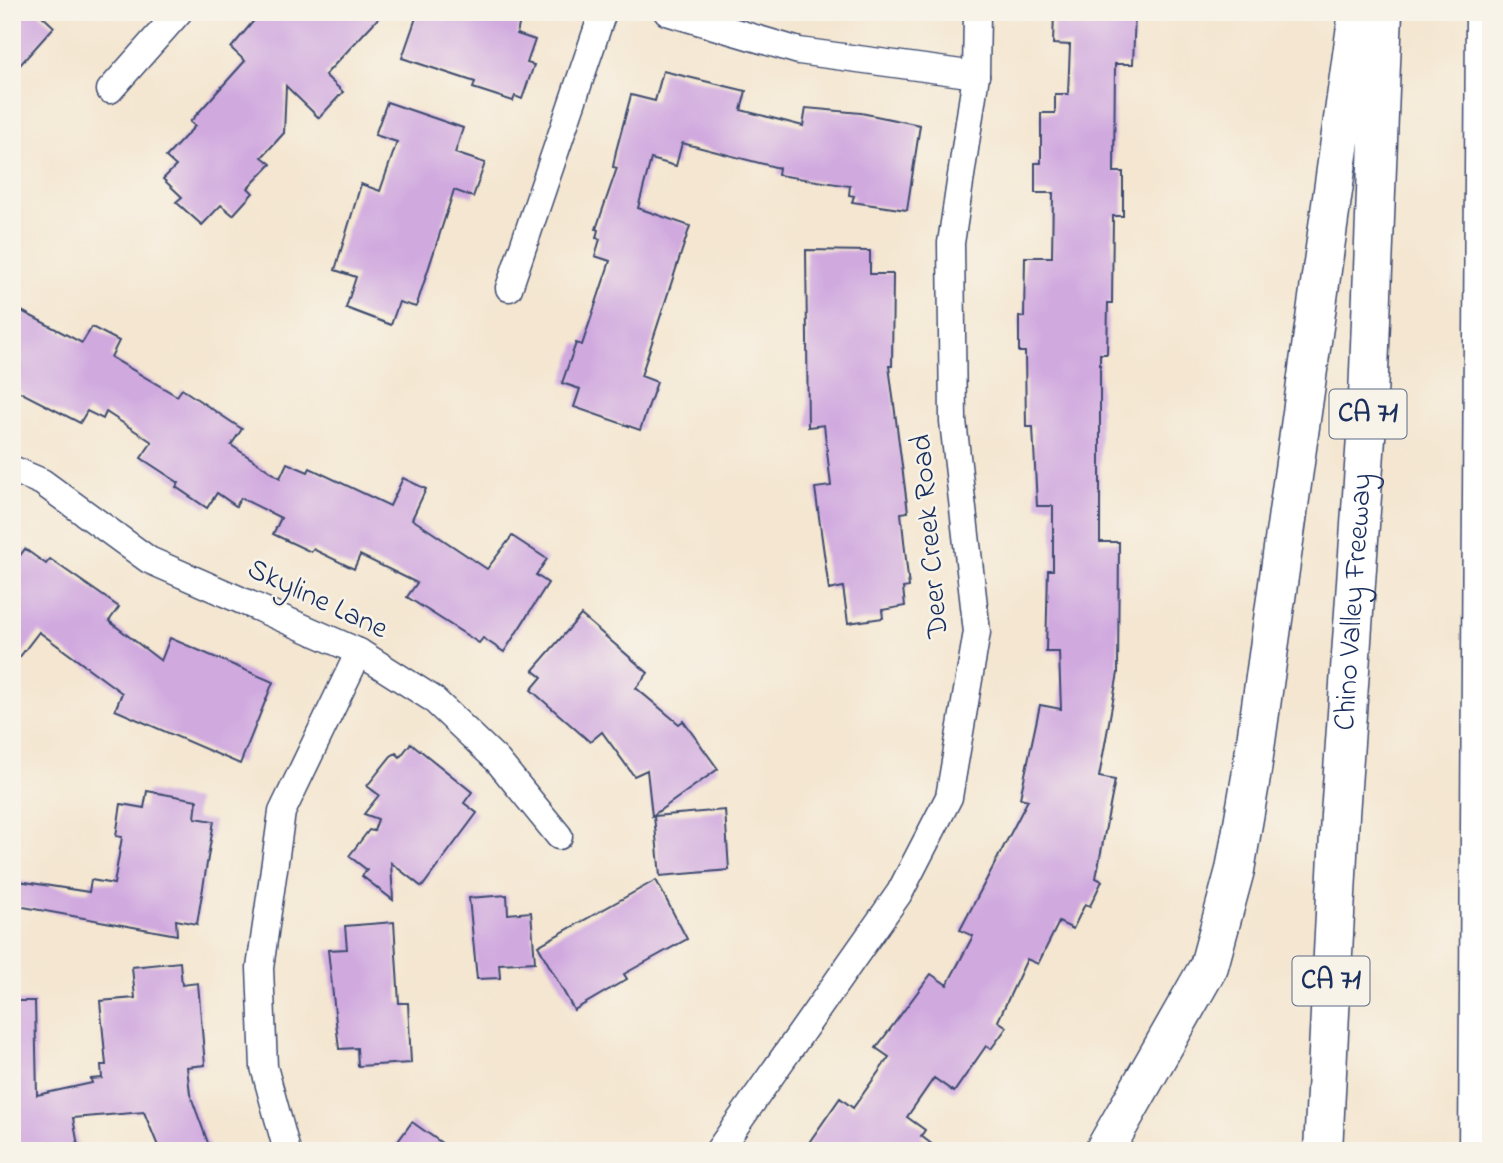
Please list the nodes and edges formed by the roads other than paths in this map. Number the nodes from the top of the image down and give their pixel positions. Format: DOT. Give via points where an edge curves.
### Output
graph roads {
  1 [pos="179,12"];
  2 [pos="603,12"];
  3 [pos="667,12"];
  4 [pos="976,12"];
  5 [pos="1358,12"];
  6 [pos="1383,12"];
  7 [pos="1485,12"];
  8 [pos="976,75"];
  9 [pos="110,90"];
  10 [pos="509,288"];
  11 [pos="12,469"];
  12 [pos="359,652"];
  13 [pos="559,836"];
  14 [pos="1323,1149"];
  15 [pos="287,1151"];
  16 [pos="718,1151"];
  17 [pos="1104,1151"];
  18 [pos="1478,1151"];
  1 -- 9 [label="street"];
  2 -- 10 [label="street"];
  3 -- 8 [label="street" via="799,51"];
  4 -- 8 [label="street, Deer Creek Road"];
  5 -- 17 [label="highway" via="1251,777 1234,870 1209,966"];
  6 -- 14 [label="highway, Chino Valley Freeway / CA 71" via="1367,423"];
  7 -- 18 [label="highway"];
  8 -- 16 [label="street, Deer Creek Road" via="951,243 953,421 977,632 949,797 900,892"];
  11 -- 12 [label="street, Skyline Lane" via="42,482 149,560"];
  12 -- 13 [label="street, Skyline Lane" via="433,699 498,760"];
  12 -- 15 [label="street" via="282,812 260,968 264,1067"];
}
